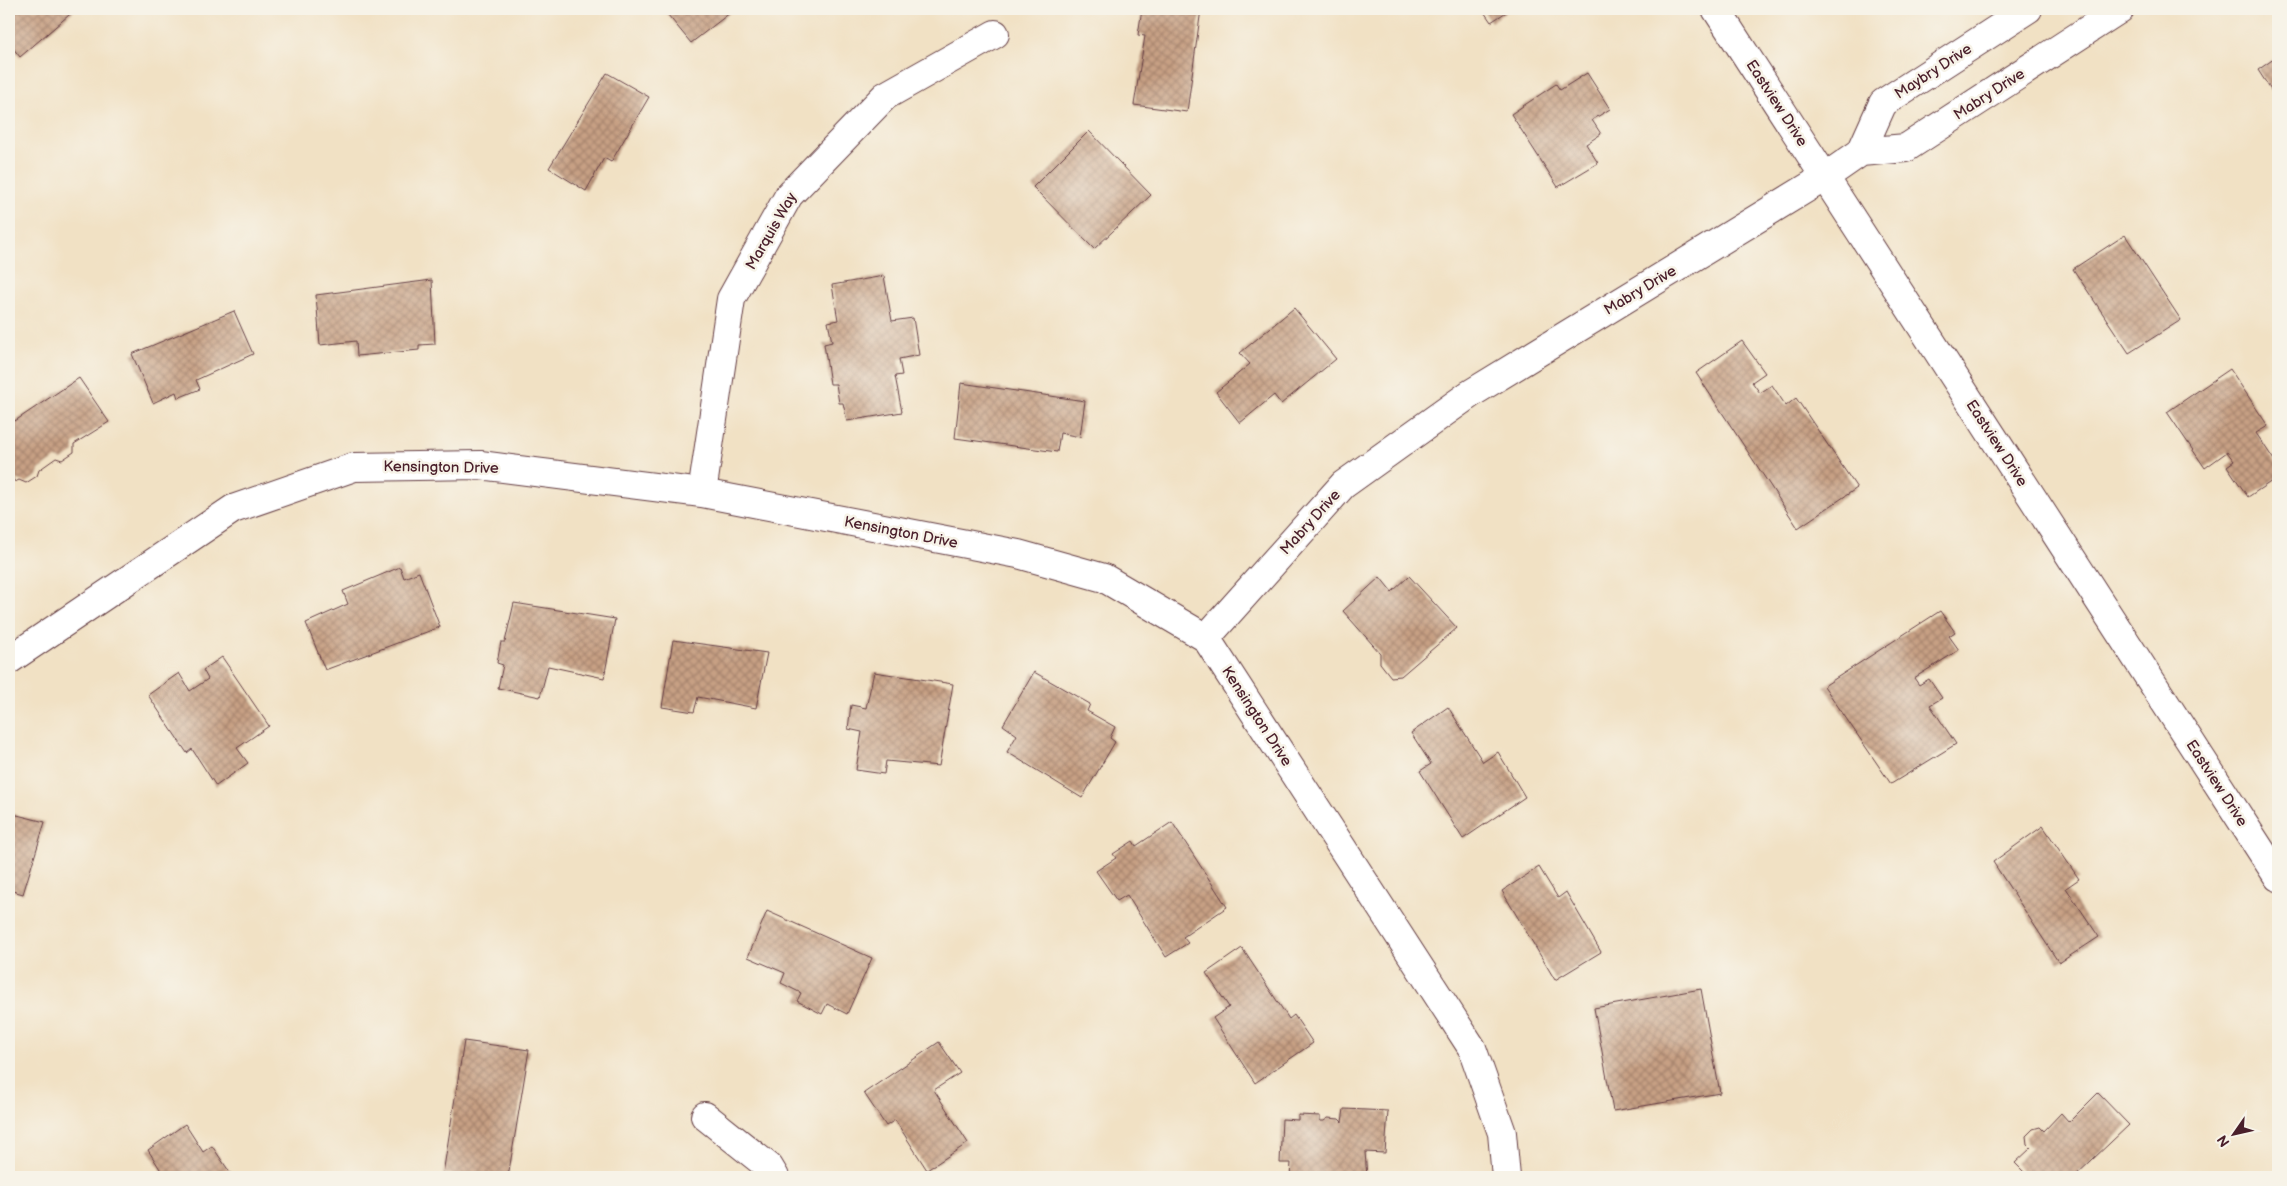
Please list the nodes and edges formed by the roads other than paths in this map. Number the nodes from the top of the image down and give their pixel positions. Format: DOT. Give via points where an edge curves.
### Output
graph roads {
  1 [pos="1716,9"];
  2 [pos="2028,9"];
  3 [pos="2120,9"];
  4 [pos="995,34"];
  5 [pos="1861,152"];
  6 [pos="1825,177"];
  7 [pos="702,493"];
  8 [pos="1206,638"];
  9 [pos="9,660"];
  10 [pos="2278,878"];
  11 [pos="705,1116"];
  12 [pos="775,1177"];
  13 [pos="1506,1177"];
  1 -- 6 [label="street, Eastview Drive"];
  2 -- 5 [label="street, Maybry Drive" via="1883,103"];
  3 -- 5 [label="street, Mabry Drive" via="1906,148"];
  4 -- 7 [label="street, Marquis Way" via="885,96 789,195 732,300"];
  5 -- 6 [label="street, Mabry Drive"];
  6 -- 8 [label="street, Mabry Drive" via="1470,394 1343,485"];
  6 -- 10 [label="street, Eastview Drive"];
  7 -- 8 [label="street, Kensington Drive" via="1018,554 1104,578"];
  7 -- 9 [label="street, Kensington Drive" via="480,465 354,467 234,509"];
  8 -- 13 [label="street, Kensington Drive" via="1472,1048 1502,1133"];
  11 -- 12 [label="street" via="769,1167"];
}
